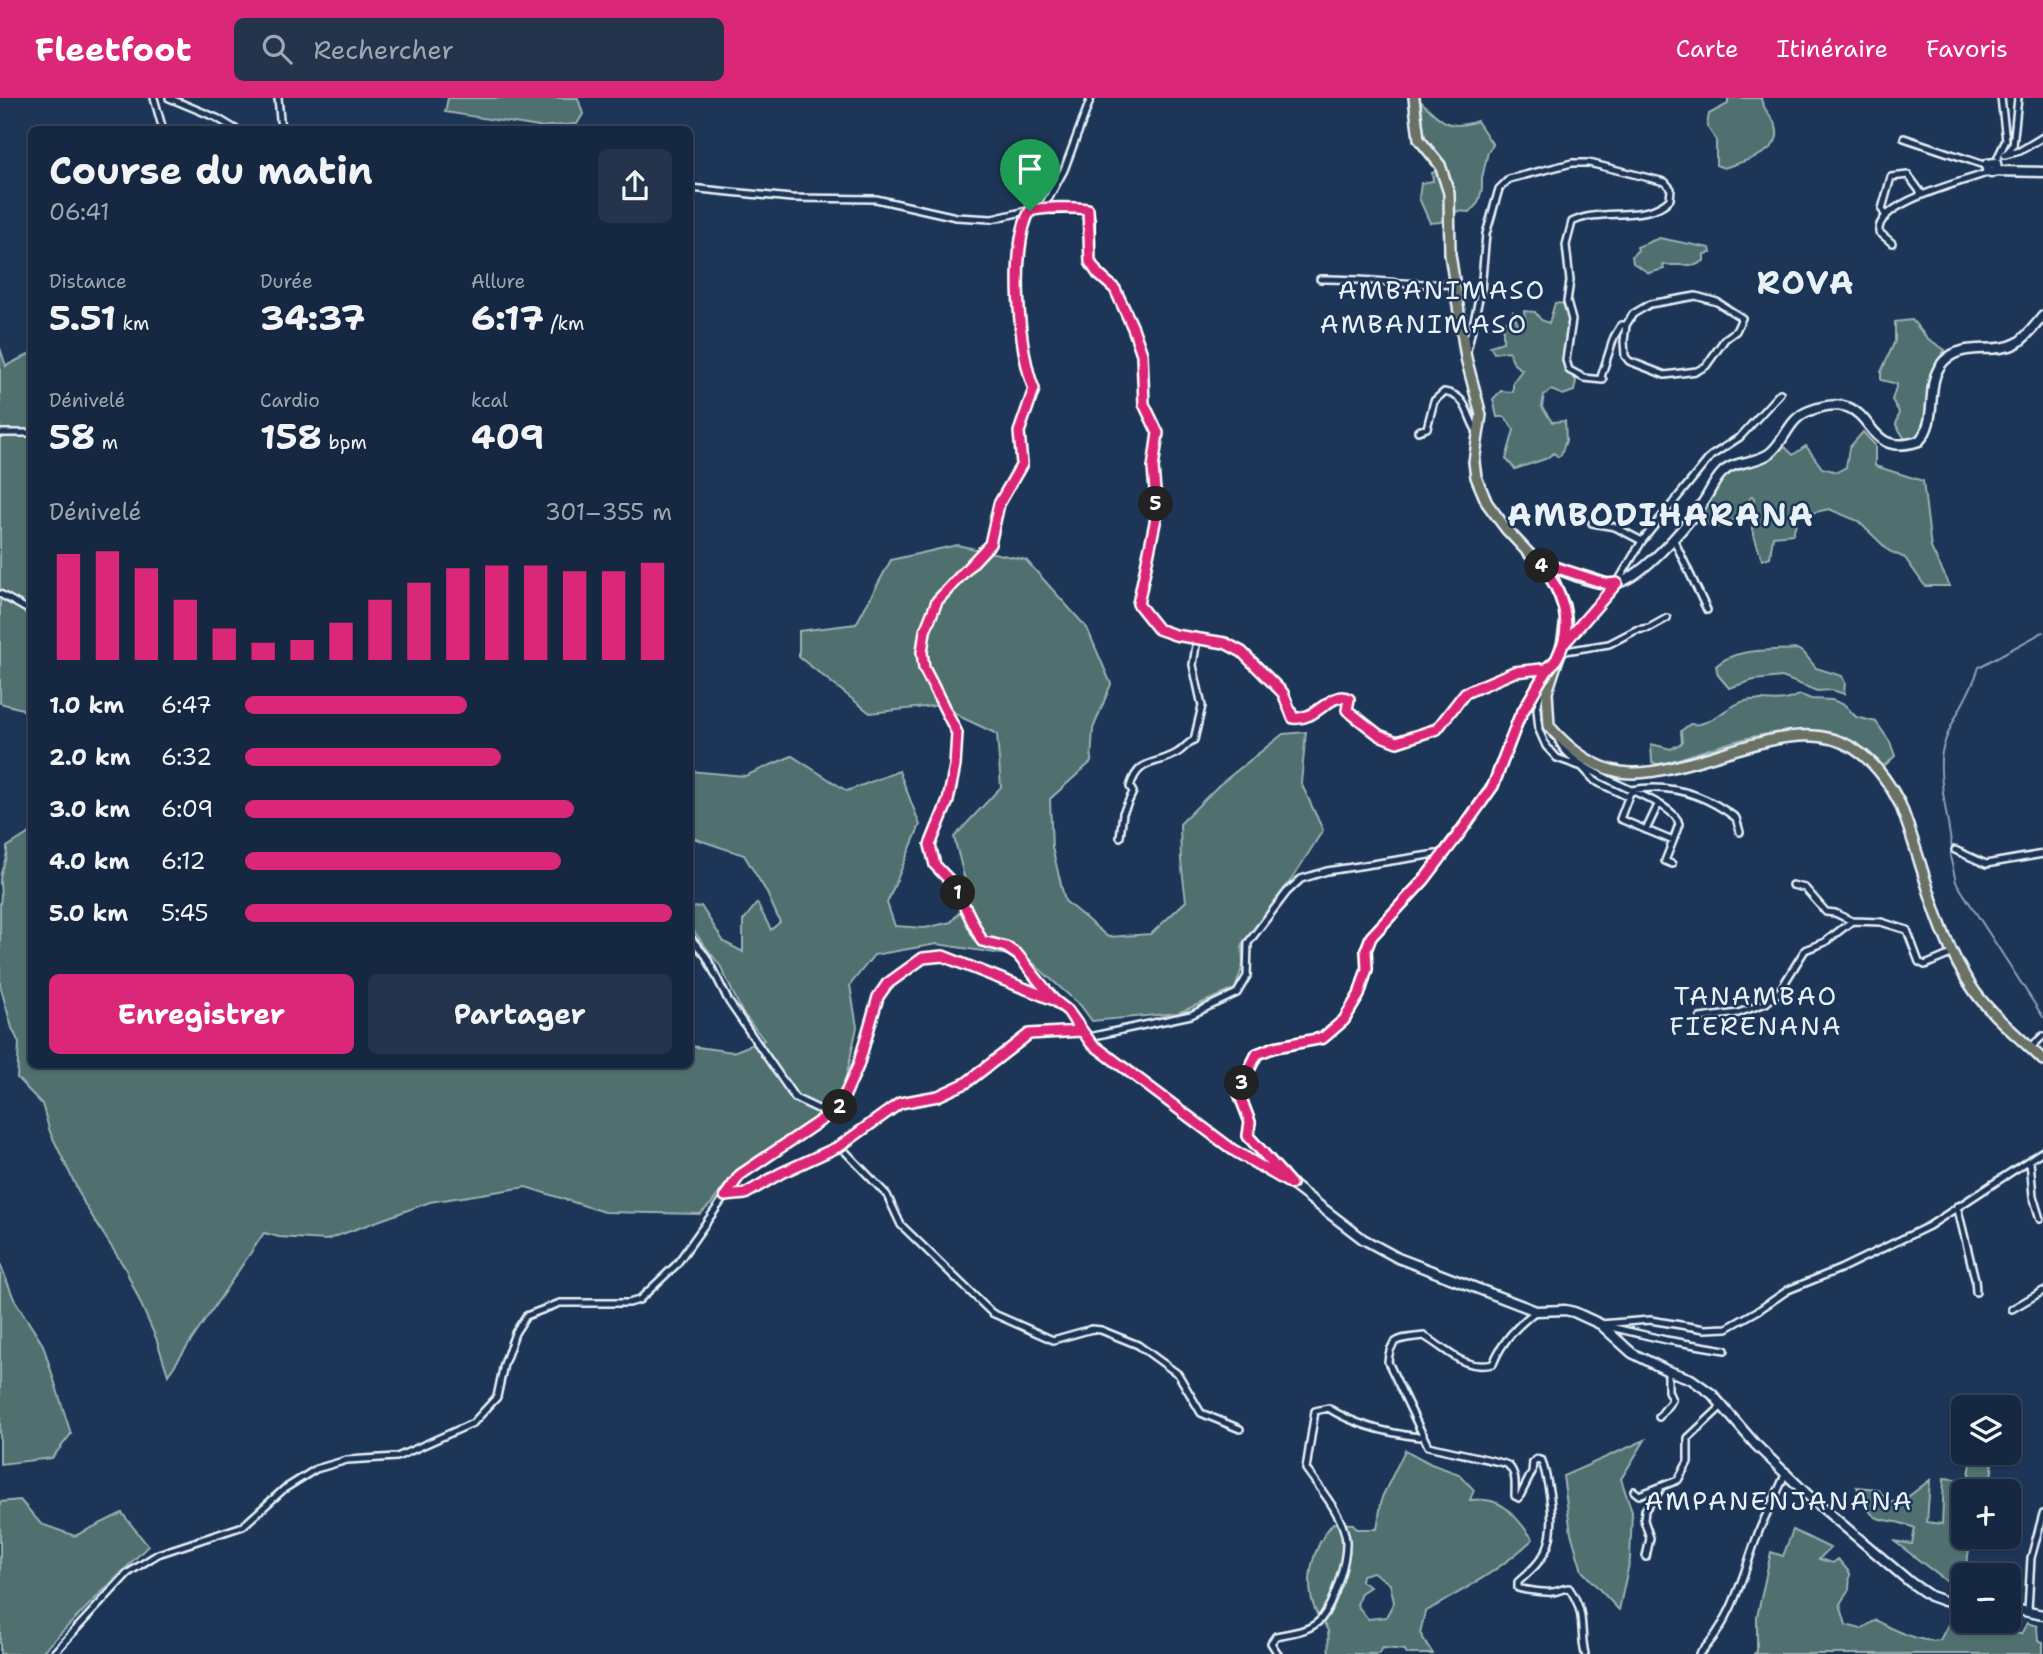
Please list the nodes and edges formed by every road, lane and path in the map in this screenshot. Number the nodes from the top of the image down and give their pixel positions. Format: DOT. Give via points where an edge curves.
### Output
graph roads {
  1 [pos="154,98"];
  2 [pos="169,98"];
  3 [pos="278,98"];
  4 [pos="1091,98"];
  5 [pos="2001,98"];
  6 [pos="2018,98"];
  7 [pos="1415,99"];
  8 [pos="162,126"];
  9 [pos="230,126"];
  10 [pos="281,126"];
  11 [pos="2043,137"];
  12 [pos="1905,138"];
  13 [pos="2006,155"];
  14 [pos="1993,166"];
  15 [pos="2043,172"];
  16 [pos="693,188"];
  17 [pos="1922,194"];
  18 [pos="1044,207"];
  19 [pos="1030,211"];
  20 [pos="1883,219"];
  21 [pos="1892,243"];
  22 [pos="1321,279"];
  23 [pos="1455,284"];
  24 [pos="2043,316"];
  25 [pos="1626,325"];
  26 [pos="1466,358"];
  27 [pos="1780,393"];
  28 [pos="1418,431"];
  29 [pos="0,433"];
  30 [pos="28,433"];
  31 [pos="1478,433"];
  32 [pos="1592,523"];
  33 [pos="1673,538"];
  34 [pos="1642,541"];
  35 [pos="1539,562"];
  36 [pos="1617,583"];
  37 [pos="0,594"];
  38 [pos="28,610"];
  39 [pos="1707,610"];
  40 [pos="1667,618"];
  41 [pos="1197,639"];
  42 [pos="1559,653"];
  43 [pos="1547,676"];
  44 [pos="1556,734"];
  45 [pos="1631,790"];
  46 [pos="1628,797"];
  47 [pos="1658,805"];
  48 [pos="1646,830"];
  49 [pos="1740,832"];
  50 [pos="1120,837"];
  51 [pos="1673,841"];
  52 [pos="1955,850"];
  53 [pos="2043,854"];
  54 [pos="1442,855"];
  55 [pos="1672,864"];
  56 [pos="1792,885"];
  57 [pos="1852,921"];
  58 [pos="693,941"];
  59 [pos="1951,954"];
  60 [pos="1054,1000"];
  61 [pos="1700,1018"];
  62 [pos="1081,1031"];
  63 [pos="2043,1036"];
  64 [pos="1088,1037"];
  65 [pos="2030,1048"];
  66 [pos="2043,1060"];
  67 [pos="839,1108"];
  68 [pos="840,1146"];
  69 [pos="2043,1151"];
  70 [pos="2030,1161"];
  71 [pos="1291,1184"];
  72 [pos="725,1196"];
  73 [pos="1957,1206"];
  74 [pos="2040,1219"];
  75 [pos="2043,1291"];
  76 [pos="1976,1292"];
  77 [pos="2011,1309"];
  78 [pos="1536,1311"];
  79 [pos="1600,1324"];
  80 [pos="1725,1350"];
  81 [pos="1668,1371"];
  82 [pos="1723,1405"];
  83 [pos="1659,1417"];
  84 [pos="1240,1429"];
  85 [pos="1423,1434"];
  86 [pos="1786,1471"];
  87 [pos="1660,1489"];
  88 [pos="1634,1491"];
  89 [pos="2043,1514"];
  90 [pos="1646,1557"];
  91 [pos="1951,1602"];
  92 [pos="2021,1610"];
  93 [pos="2028,1611"];
  94 [pos="2043,1615"];
  95 [pos="53,1654"];
  96 [pos="1278,1654"];
  97 [pos="1585,1654"];
  98 [pos="1699,1654"];
  1 -- 8 [label="street"];
  2 -- 9 [label="street"];
  3 -- 10 [label="street"];
  4 -- 18 [label="street" via="1064,170"];
  5 -- 14 [label="street" via="2006,140"];
  6 -- 13 [label="street" via="2013,146"];
  7 -- 23 [label="main road" via="1419,139 1447,180"];
  11 -- 13 [label="street"];
  12 -- 14 [label="street"];
  13 -- 14 [label="street"];
  14 -- 15 [label="street"];
  14 -- 17 [label="street" via="1962,183"];
  16 -- 19 [label="street" via="791,198 876,199 956,217 992,219"];
  17 -- 20 [label="street"];
  17 -- 20 [label="street" via="1908,175 1891,177"];
  18 -- 19 [label="street"];
  18 -- 41 [label="street" via="1088,209 1090,262 1115,289 1142,354 1144,404 1158,433 1153,468 1157,513 1138,604 1158,629"];
  19 -- 60 [label="street" via="1017,269 1021,331 1034,389 1019,432 1022,464 999,504 990,544 937,601 922,652 924,668 957,733 948,801 930,845 935,865 954,885 982,941 1018,955"];
  20 -- 21 [label="street" via="1879,232"];
  22 -- 23 [label="street"];
  23 -- 26 [label="main road"];
  24 -- 33 [label="street" via="2016,343 1959,352 1944,360 1934,383 1928,430 1919,441 1899,444 1877,438 1860,413 1848,405 1813,409 1794,420 1766,456 1725,470"];
  25 -- 25 [label="street" via="1639,310 1686,296 1705,298 1742,318 1706,366 1665,375 1635,365 1625,356"];
  25 -- 26 [label="street" via="1621,325 1614,337 1603,380 1569,370 1566,360 1572,320 1567,302 1567,234 1572,222 1591,215 1659,208 1670,199 1671,189 1665,182 1572,163 1509,179 1499,189 1486,234 1481,290"];
  26 -- 31 [label="main road" via="1480,403"];
  27 -- 34 [label="street" via="1740,437 1711,456"];
  28 -- 31 [label="street" via="1427,428 1434,401 1444,392 1457,395 1470,411"];
  29 -- 30 [label="street"];
  31 -- 35 [label="main road" via="1474,462 1479,487 1507,530"];
  32 -- 34 [label="street" via="1615,527"];
  33 -- 36 [label="street" via="1647,564"];
  33 -- 39 [label="street"];
  34 -- 36 [label="street"];
  35 -- 36 [label="street" via="1607,584"];
  35 -- 42 [label="main road" via="1553,579 1564,606"];
  36 -- 42 [label="street"];
  37 -- 38 [label="street"];
  40 -- 42 [label="street" via="1609,644"];
  41 -- 43 [label="street" via="1225,643 1242,652 1283,693 1293,718 1313,715 1344,696 1349,699 1347,710 1379,735 1397,742 1437,729 1465,693 1501,677 1542,669"];
  41 -- 50 [label="street" via="1193,665 1202,706 1194,740 1133,776"];
  42 -- 43 [label="main road"];
  43 -- 44 [label="main road" via="1549,726"];
  43 -- 46 [label="street" via="1537,709 1546,746 1557,758 1582,767 1595,781"];
  43 -- 54 [label="street" via="1519,718 1493,786"];
  44 -- 45 [label="street" via="1566,753"];
  44 -- 59 [label="main road" via="1601,765 1632,772 1678,766 1793,735 1848,743 1878,767 1896,796"];
  45 -- 46 [label="street"];
  45 -- 47 [label="street"];
  45 -- 49 [label="street" via="1663,786 1704,799 1736,818"];
  46 -- 48 [label="street" via="1620,819"];
  47 -- 48 [label="street"];
  47 -- 51 [label="street" via="1678,818"];
  48 -- 51 [label="street"];
  51 -- 55 [label="street" via="1665,861"];
  52 -- 53 [label="street" via="1986,864"];
  54 -- 64 [label="street" via="1360,865 1300,879 1248,943 1247,976 1237,993 1191,1015"];
  54 -- 71 [label="street" via="1371,937 1359,995 1344,1020 1323,1038 1257,1054 1247,1070 1238,1091 1250,1122 1248,1136"];
  56 -- 57 [label="street" via="1805,888 1826,912"];
  57 -- 59 [label="street" via="1881,922 1907,930 1919,962 1925,965"];
  57 -- 61 [label="street" via="1825,942 1805,950 1779,992 1766,1003 1738,1013"];
  58 -- 67 [label="street" via="795,1098 818,1109"];
  59 -- 65 [label="main road" via="1977,995"];
  60 -- 62 [label="street"];
  60 -- 67 [label="street" via="943,956 923,958 887,984 878,997 858,1066"];
  62 -- 64 [label="street"];
  62 -- 68 [label="street" via="1029,1034 966,1083 938,1096 900,1103"];
  63 -- 65 [label="street"];
  64 -- 71 [label="street" via="1233,1150"];
  65 -- 66 [label="main road"];
  67 -- 72 [label="street" via="740,1175"];
  68 -- 72 [label="street" via="745,1194"];
  68 -- 84 [label="street" via="887,1195 901,1225 992,1313 1053,1340 1092,1329 1138,1345 1178,1374 1201,1413"];
  69 -- 70 [label="street"];
  70 -- 73 [label="street"];
  70 -- 74 [label="street"];
  71 -- 78 [label="street" via="1363,1239 1398,1258"];
  72 -- 95 [label="street" via="676,1265 639,1300 560,1303 526,1316 511,1343 497,1397 473,1423 397,1457 347,1460 316,1469 284,1489 243,1527 158,1554 128,1573"];
  73 -- 76 [label="street"];
  73 -- 79 [label="street" via="1896,1243 1788,1290 1727,1328 1650,1320"];
  75 -- 77 [label="street"];
  78 -- 79 [label="street" via="1565,1310"];
  78 -- 85 [label="street" via="1500,1346 1493,1364 1479,1368 1423,1336 1395,1340 1388,1362"];
  79 -- 80 [label="street"];
  79 -- 81 [label="street" via="1632,1353"];
  81 -- 82 [label="street" via="1691,1379"];
  81 -- 83 [label="street" via="1672,1400"];
  82 -- 86 [label="street" via="1755,1444"];
  82 -- 87 [label="street" via="1688,1438 1688,1462 1678,1480"];
  85 -- 96 [label="street" via="1419,1437 1360,1425 1328,1408 1315,1411 1306,1469 1343,1531 1341,1577 1321,1619 1299,1632 1276,1636 1271,1643"];
  85 -- 97 [label="street" via="1429,1446 1508,1465 1517,1498 1523,1494 1533,1462 1542,1461 1552,1501 1548,1547 1518,1582 1518,1588 1527,1592 1569,1588 1578,1603"];
  86 -- 91 [label="street" via="1812,1499 1910,1582 1930,1596"];
  86 -- 98 [label="street" via="1744,1578 1710,1644"];
  87 -- 88 [label="street" via="1639,1495"];
  87 -- 90 [label="street" via="1645,1510 1650,1538"];
  89 -- 93 [label="street" via="2031,1558"];
  92 -- 93 [label="street"];
  93 -- 94 [label="street"];
}
